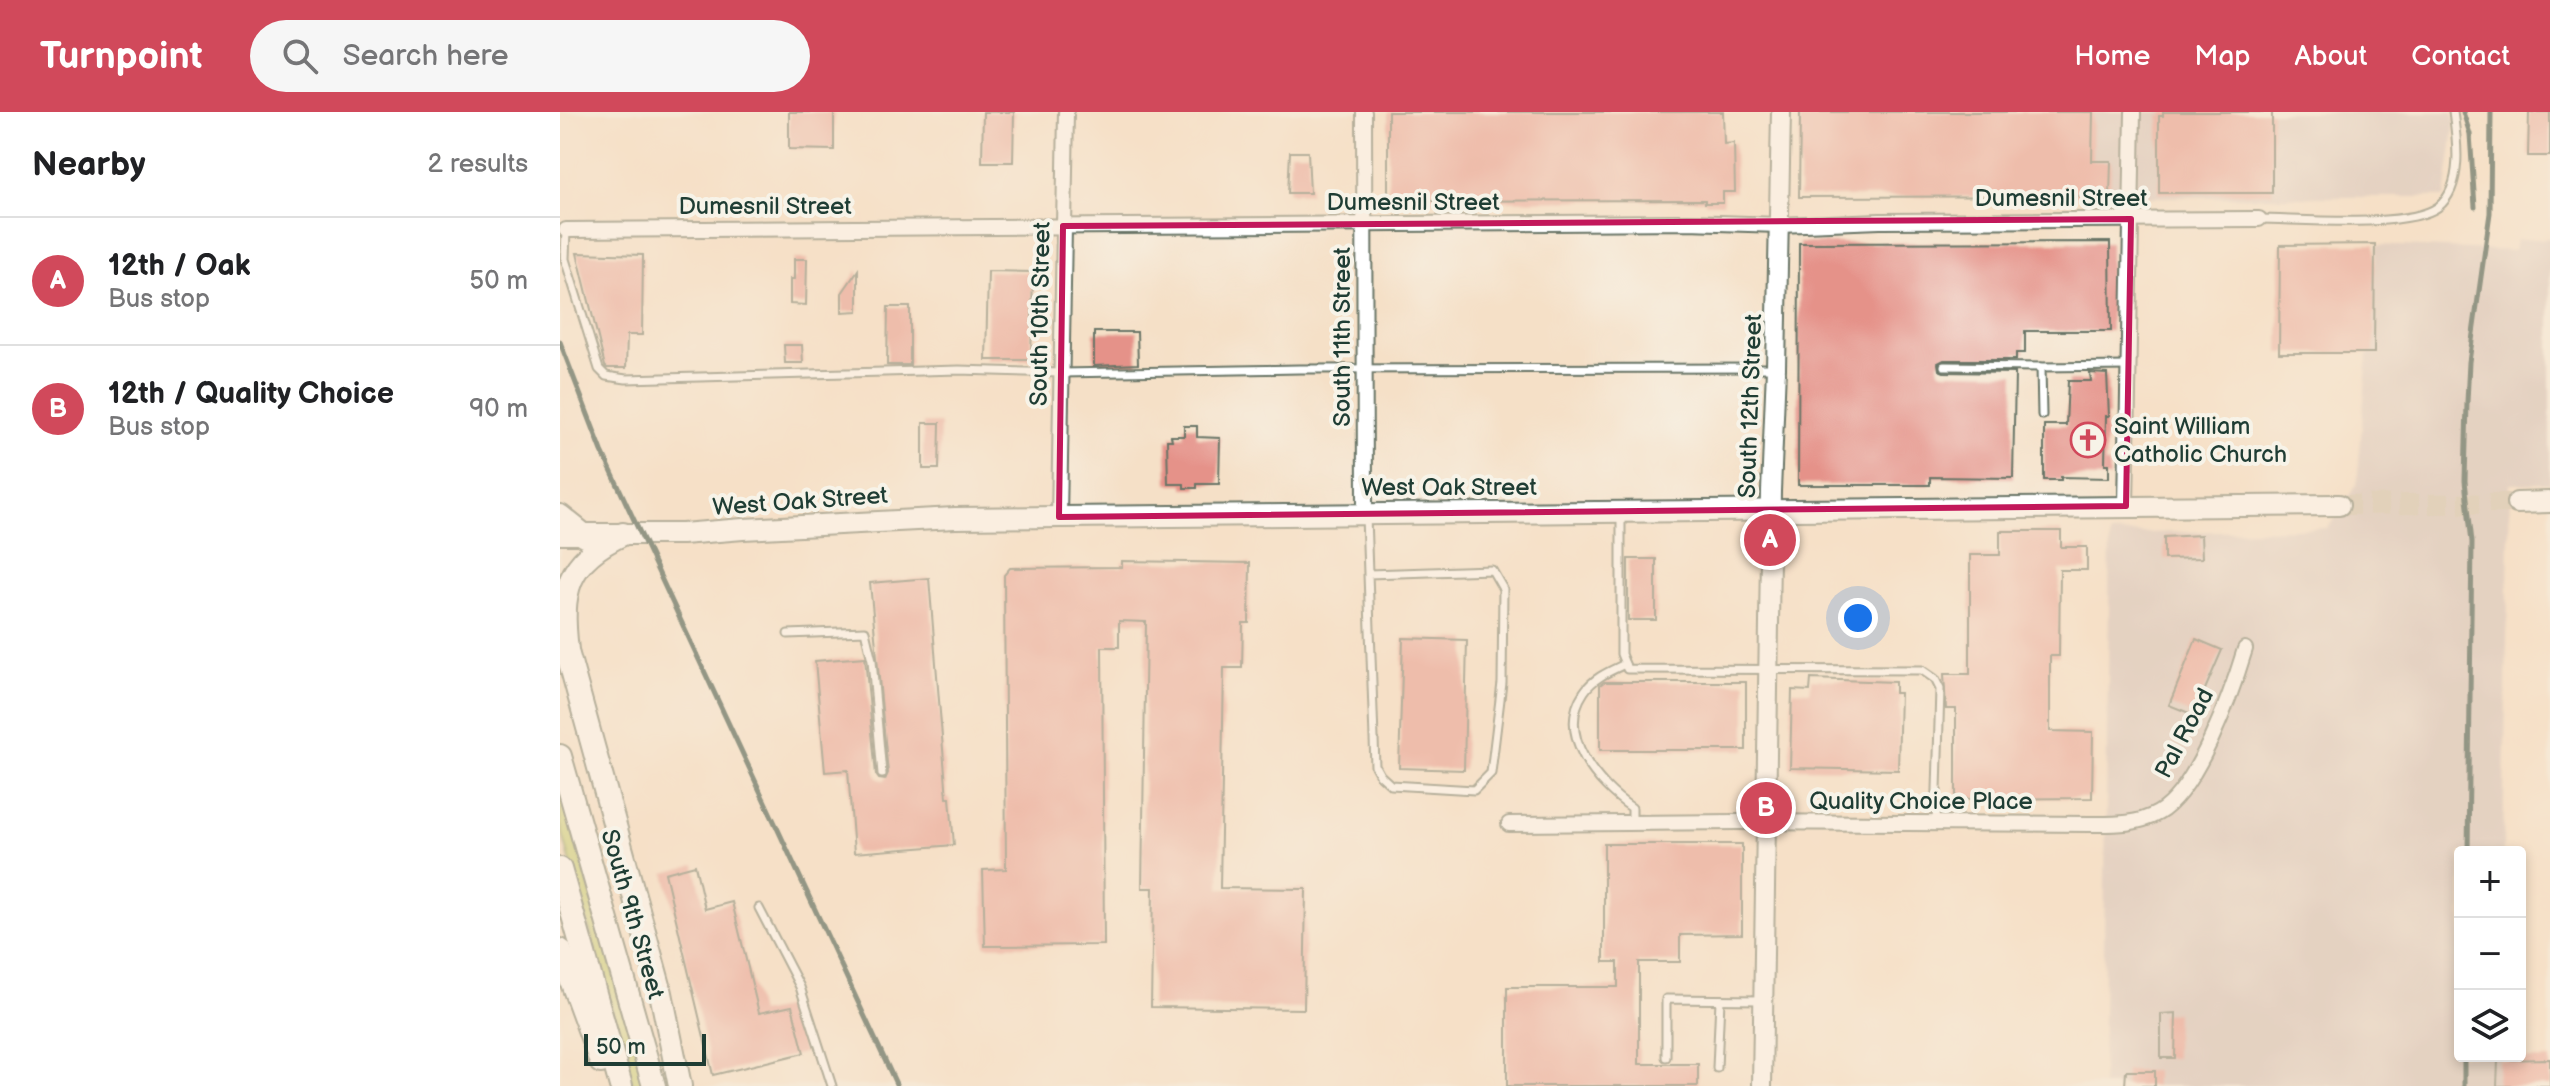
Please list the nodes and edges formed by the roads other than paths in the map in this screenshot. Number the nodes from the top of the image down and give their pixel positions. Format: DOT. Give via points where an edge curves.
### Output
graph roads {
  1 [pos="1066,112"];
  2 [pos="1364,112"];
  3 [pos="1781,112"];
  4 [pos="2133,112"];
  5 [pos="2453,112"];
  6 [pos="2131,219"];
  7 [pos="2259,219"];
  8 [pos="1364,225"];
  9 [pos="1779,225"];
  10 [pos="1063,226"];
  11 [pos="566,230"];
  12 [pos="1944,366"];
  13 [pos="2128,366"];
  14 [pos="2041,367"];
  15 [pos="1776,368"];
  16 [pos="1364,371"];
  17 [pos="1061,373"];
  18 [pos="2042,415"];
  19 [pos="2550,502"];
  20 [pos="2517,503"];
  21 [pos="2339,505"];
  22 [pos="2126,506"];
  23 [pos="1621,512"];
  24 [pos="1770,512"];
  25 [pos="1365,514"];
  26 [pos="560,516"];
  27 [pos="1059,517"];
  28 [pos="560,534"];
  29 [pos="623,534"];
  30 [pos="585,536"];
  31 [pos="1368,574"];
  32 [pos="788,634"];
  33 [pos="564,646"];
  34 [pos="2245,649"];
  35 [pos="1625,664"];
  36 [pos="1768,669"];
  37 [pos="560,756"];
  38 [pos="882,774"];
  39 [pos="2141,820"];
  40 [pos="1766,822"];
  41 [pos="1632,823"];
  42 [pos="1936,823"];
  43 [pos="1509,824"];
  44 [pos="560,869"];
  45 [pos="759,908"];
  46 [pos="560,950"];
  47 [pos="1720,1000"];
  48 [pos="1764,1000"];
  49 [pos="1666,1057"];
  50 [pos="1717,1068"];
  51 [pos="610,1086"];
  52 [pos="621,1086"];
  53 [pos="654,1086"];
  54 [pos="680,1086"];
  55 [pos="832,1086"];
  56 [pos="1762,1086"];
  1 -- 10 [label="street, South 10th Street"];
  2 -- 8 [label="street, South 11th Street"];
  3 -- 9 [label="street, South 12th Street"];
  4 -- 6 [label="street"];
  5 -- 7 [label="lane" via="2456,164 2451,189 2439,206 2386,220"];
  6 -- 7 [label="street, Dumesnil Street"];
  6 -- 9 [label="street, Dumesnil Street"];
  6 -- 13 [label="street"];
  8 -- 9 [label="street, Dumesnil Street"];
  8 -- 10 [label="street, Dumesnil Street"];
  8 -- 16 [label="street, South 11th Street"];
  9 -- 15 [label="street, South 12th Street"];
  10 -- 11 [label="street, Dumesnil Street"];
  10 -- 17 [label="street, South 10th Street"];
  11 -- 17 [label="lane" via="565,259 592,350 606,376"];
  12 -- 14 [label="lane"];
  13 -- 14 [label="lane"];
  13 -- 22 [label="street"];
  14 -- 18 [label="lane"];
  15 -- 16 [label="lane"];
  15 -- 24 [label="street, South 12th Street"];
  16 -- 17 [label="lane"];
  16 -- 25 [label="street, South 11th Street"];
  17 -- 27 [label="street, South 10th Street"];
  19 -- 20 [label="main road"];
  21 -- 22 [label="main road, West Oak Street"];
  22 -- 24 [label="main road, West Oak Street"];
  23 -- 24 [label="main road, West Oak Street"];
  23 -- 25 [label="main road, West Oak Street"];
  23 -- 35 [label="lane"];
  24 -- 36 [label="street, South 12th Street"];
  25 -- 27 [label="main road, West Oak Street"];
  25 -- 31 [label="lane"];
  26 -- 30 [label="main road"];
  27 -- 29 [label="main road, West Oak Street"];
  28 -- 30 [label="main road, West Oak Street"];
  29 -- 30 [label="main road, West Oak Street"];
  29 -- 33 [label="main road" via="600,544 572,575 564,594"];
  31 -- 31 [label="lane" via="1492,570 1499,578 1502,683 1491,773 1474,790 1391,785 1375,766"];
  32 -- 38 [label="lane" via="865,631"];
  33 -- 54 [label="main road" via="661,993"];
  34 -- 39 [label="street, Pal Road" via="2199,762 2176,797"];
  35 -- 36 [label="lane" via="1627,669"];
  35 -- 41 [label="lane" via="1603,674 1585,691 1577,707 1576,731 1587,764 1632,808"];
  36 -- 40 [label="street, South 12th Street"];
  36 -- 42 [label="lane" via="1922,670 1935,679 1940,689"];
  37 -- 53 [label="main road, South 9th Street"];
  39 -- 42 [label="street, Quality Choice Place"];
  40 -- 41 [label="street, Quality Choice Place"];
  40 -- 42 [label="street, Quality Choice Place"];
  40 -- 48 [label="street, South 12th Street"];
  41 -- 43 [label="street, Quality Choice Place"];
  44 -- 52 [label="main road"];
  45 -- 55 [label="lane" via="800,987"];
  46 -- 51 [label="main road"];
  47 -- 48 [label="lane"];
  47 -- 49 [label="lane" via="1666,999"];
  47 -- 50 [label="lane"];
  48 -- 56 [label="street, South 12th Street"];
}
